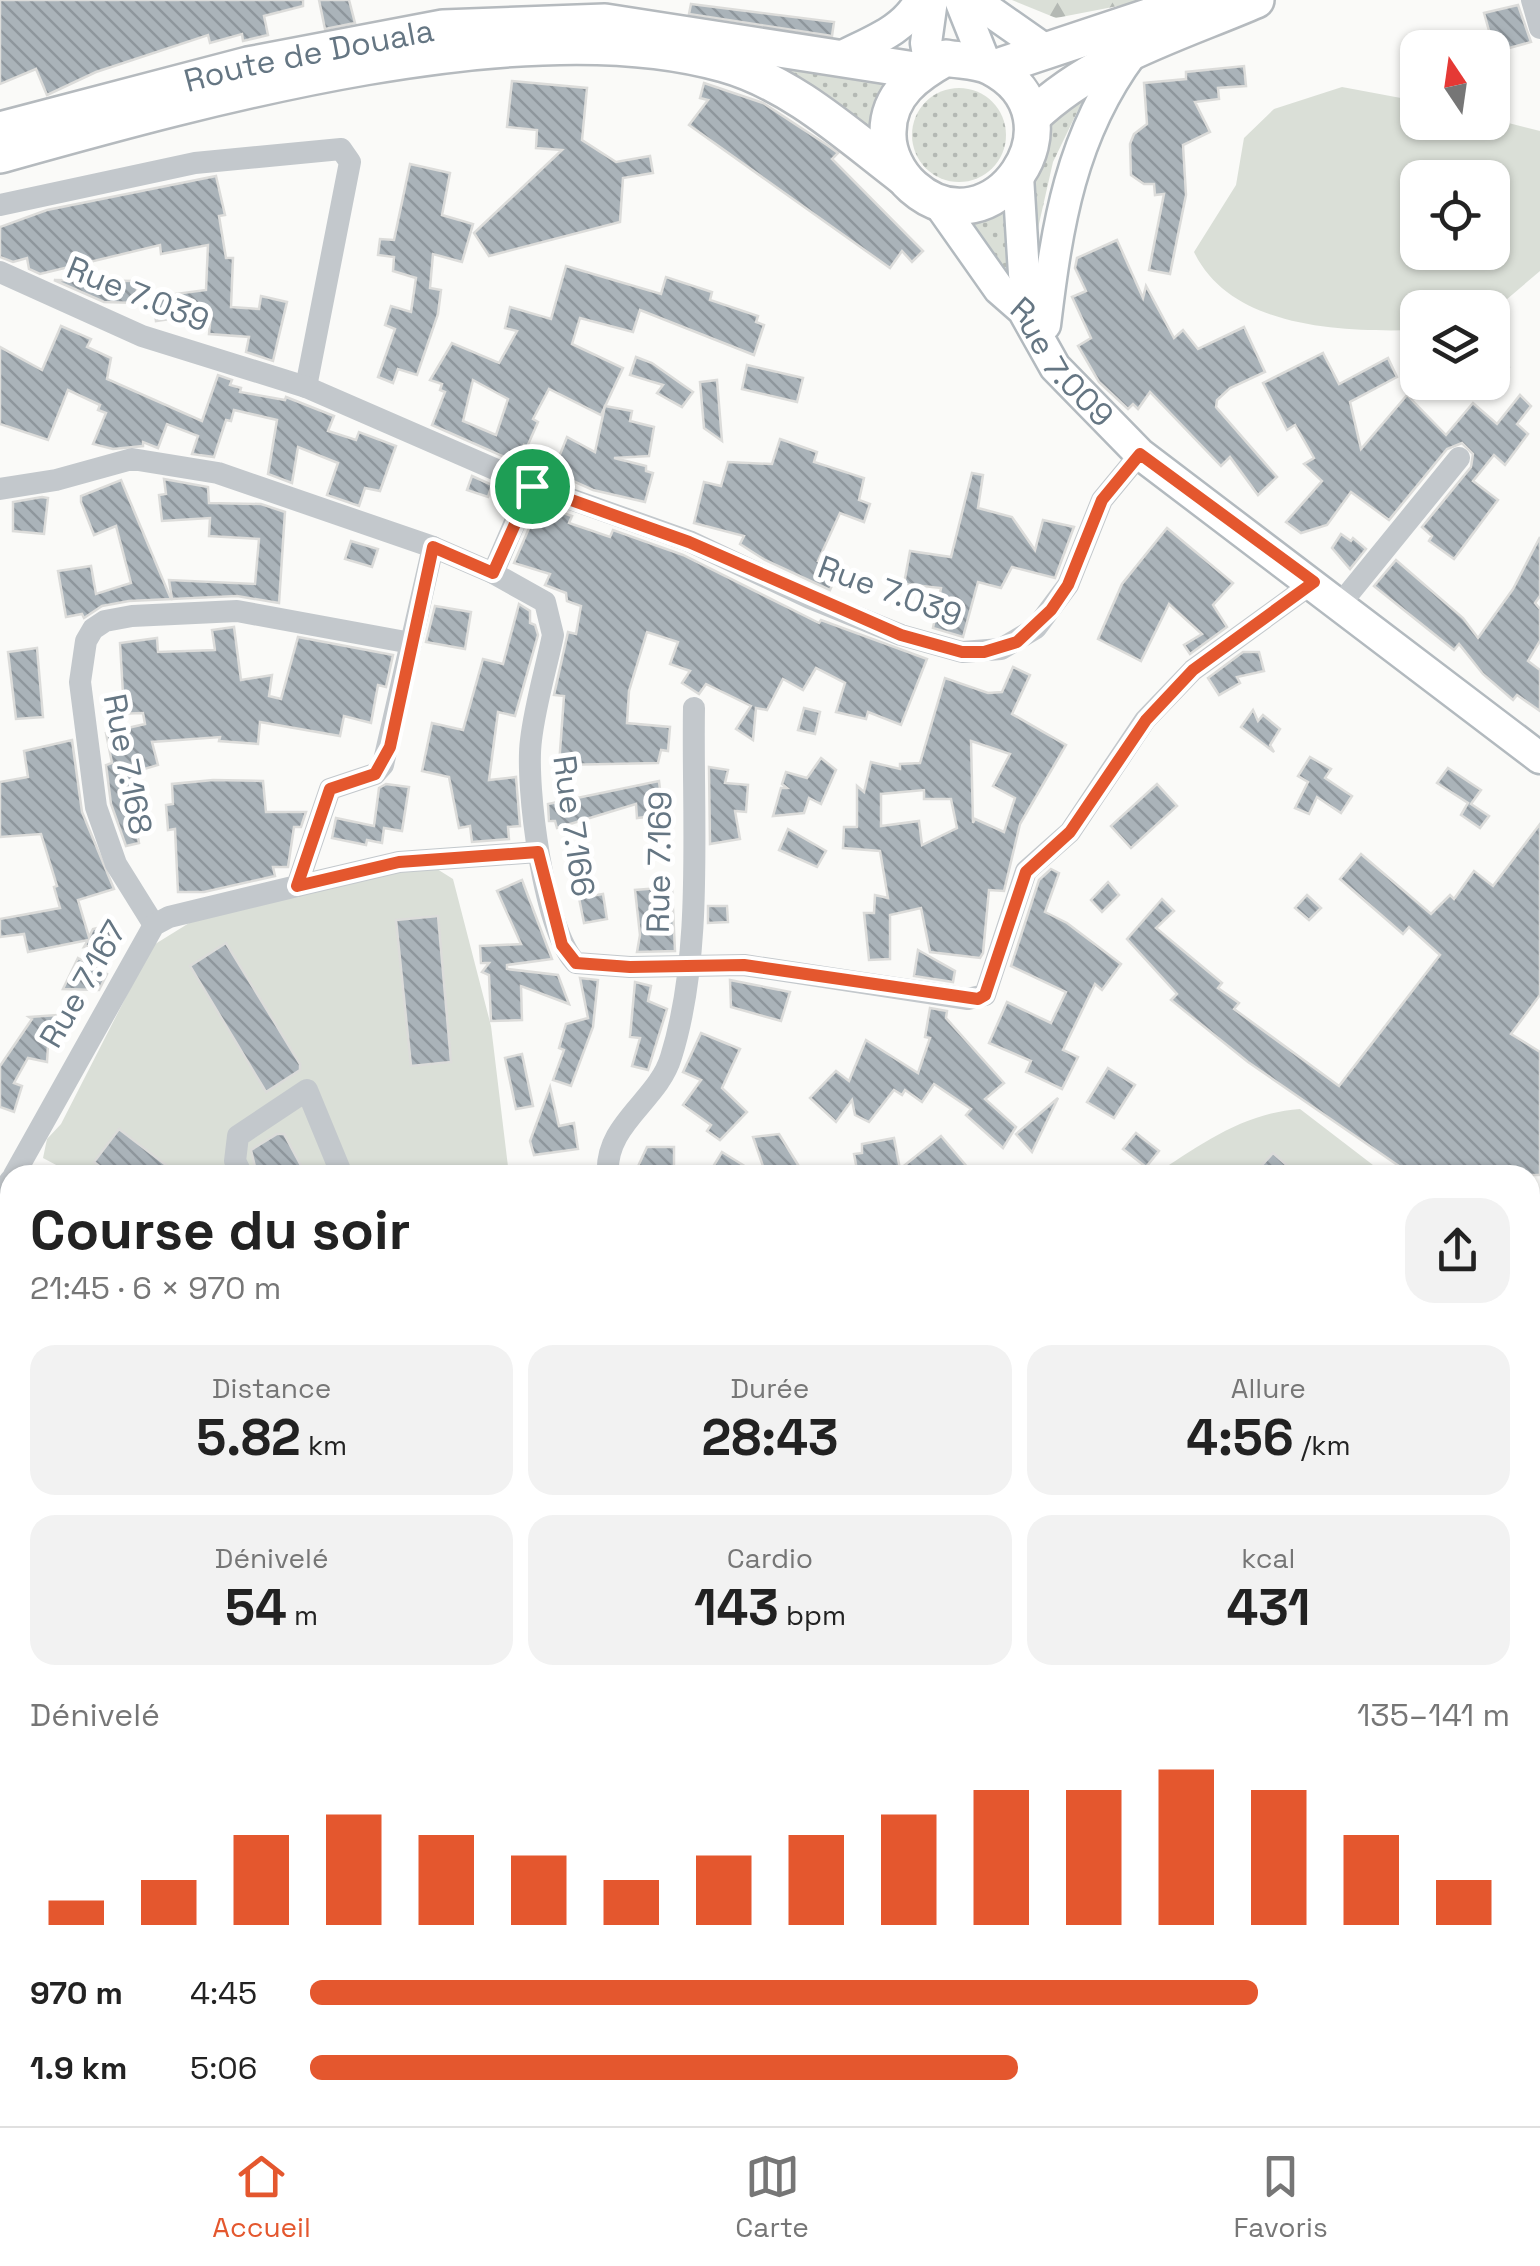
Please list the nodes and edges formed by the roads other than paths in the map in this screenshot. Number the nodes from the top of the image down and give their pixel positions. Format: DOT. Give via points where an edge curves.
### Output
graph roads {
  1 [pos="920,0"];
  2 [pos="932,0"];
  3 [pos="960,0"];
  4 [pos="974,0"];
  5 [pos="1256,0"];
  6 [pos="1532,0"];
  7 [pos="1198,1"];
  8 [pos="1540,28"];
  9 [pos="1046,51"];
  10 [pos="1132,52"];
  11 [pos="843,56"];
  12 [pos="990,66"];
  13 [pos="926,69"];
  14 [pos="1032,118"];
  15 [pos="0,130"];
  16 [pos="0,155"];
  17 [pos="1018,176"];
  18 [pos="903,177"];
  19 [pos="937,201"];
  20 [pos="0,206"];
  21 [pos="0,272"];
  22 [pos="1045,325"];
  23 [pos="306,387"];
  24 [pos="1140,454"];
  25 [pos="1459,458"];
  26 [pos="532,486"];
  27 [pos="0,488"];
  28 [pos="433,547"];
  29 [pos="493,573"];
  30 [pos="1314,582"];
  31 [pos="1350,592"];
  32 [pos="411,643"];
  33 [pos="694,708"];
  34 [pos="1540,742"];
  35 [pos="1540,758"];
  36 [pos="538,852"];
  37 [pos="297,886"];
  38 [pos="154,925"];
  39 [pos="690,966"];
  40 [pos="19,1165"];
  41 [pos="237,1165"];
  42 [pos="338,1165"];
  43 [pos="610,1165"];
  1 -- 11 [label="main road" via="891,31"];
  2 -- 13 [label="main road"];
  3 -- 12 [label="main road"];
  4 -- 9 [label="main road"];
  5 -- 10 [label="main road"];
  6 -- 8 [label="street"];
  7 -- 9 [label="main road, Route de Douala"];
  9 -- 12 [label="main road, Route de Douala"];
  10 -- 14 [label="main road" via="1060,90"];
  10 -- 22 [label="main road" via="1107,86 1072,167"];
  11 -- 13 [label="main road, Route de Douala"];
  11 -- 15 [label="main road, Route de Douala" via="605,22 443,28 230,69"];
  12 -- 13 [label="main road, Route de Douala" via="946,58"];
  12 -- 14 [label="main road" via="1018,88"];
  13 -- 18 [label="main road" via="898,98 888,132"];
  14 -- 17 [label="main road" via="1032,148"];
  16 -- 18 [label="main road" via="254,90 442,56 600,48 662,51 770,82"];
  17 -- 19 [label="main road" via="985,200"];
  17 -- 22 [label="main road, Rue 7.009" via="1024,274"];
  18 -- 19 [label="main road"];
  19 -- 24 [label="main road, Rue 7.009" via="999,290 1023,310 1056,367"];
  20 -- 23 [label="street" via="178,166 342,149 350,162"];
  21 -- 23 [label="street, Rue 7.039" via="142,336"];
  22 -- 31 [label="main road, Rue 7.009" via="1079,378 1112,410"];
  23 -- 26 [label="street, Rue 7.039"];
  24 -- 26 [label="street, Rue 7.039" via="1102,500 1051,610 1017,642 984,652 901,635 689,542"];
  24 -- 30 [label="main road, Rue 7.009"];
  25 -- 31 [label="street"];
  26 -- 29 [label="street"];
  27 -- 28 [label="street, Rue 7.166" via="139,460 218,473"];
  28 -- 29 [label="street, Rue 7.166"];
  28 -- 32 [label="street"];
  29 -- 36 [label="street, Rue 7.166" via="545,602 552,616 531,740"];
  30 -- 35 [label="main road, Rue 7.009"];
  30 -- 39 [label="street, Rue 7.166" via="1193,670 1146,720 1070,832 1026,872 985,995 744,965"];
  31 -- 34 [label="main road, Rue 7.009"];
  32 -- 37 [label="street" via="383,765 330,789"];
  32 -- 38 [label="street, Rue 7.168" via="238,611 132,616 93,629 80,682 96,807 116,864"];
  33 -- 39 [label="street, Rue 7.169"];
  36 -- 37 [label="street, Rue 7.167" via="399,862"];
  36 -- 39 [label="street, Rue 7.166" via="562,945 576,963"];
  37 -- 38 [label="street, Rue 7.167"];
  38 -- 40 [label="street, Rue 7.167"];
  39 -- 43 [label="street, Rue 7.169" via="668,1068 615,1136"];
  41 -- 42 [label="street" via="238,1136 307,1090"];
}
